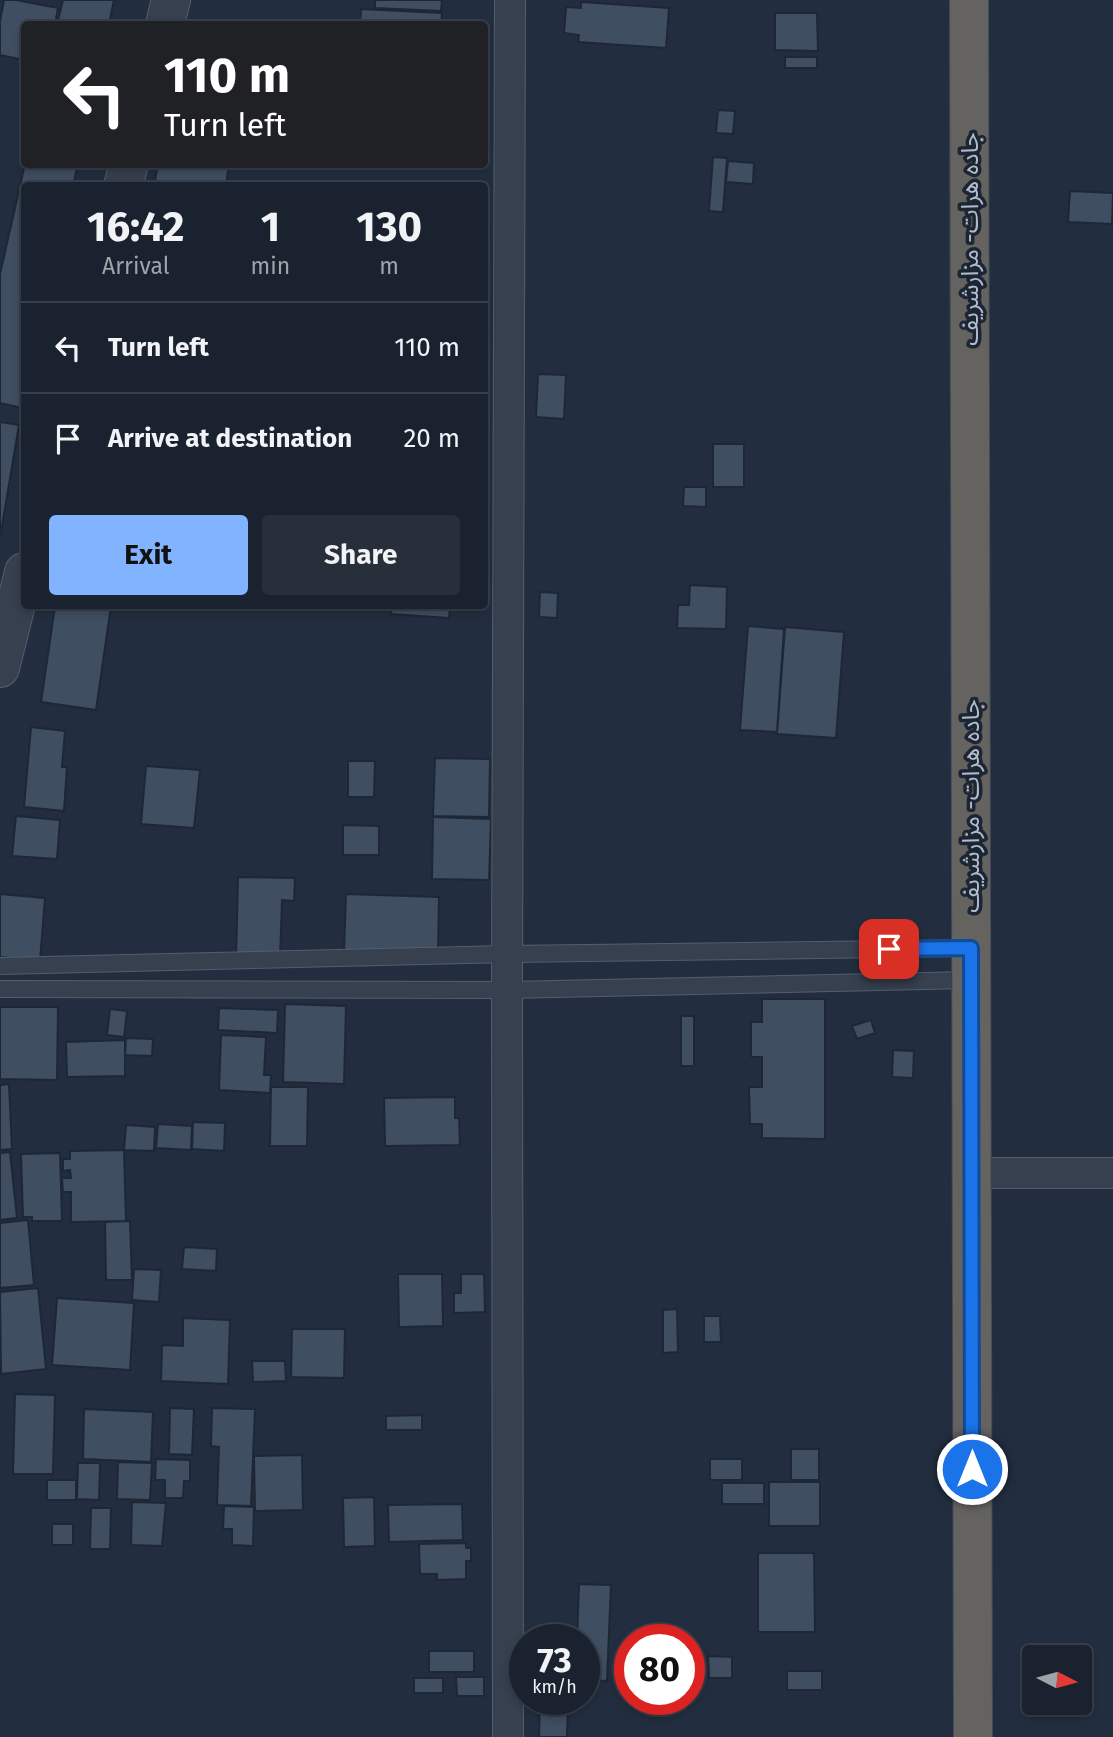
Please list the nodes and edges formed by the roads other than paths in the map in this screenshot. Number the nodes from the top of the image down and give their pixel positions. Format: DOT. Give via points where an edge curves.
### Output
graph roads {
  1 [pos="171,0"];
  2 [pos="510,0"];
  3 [pos="969,0"];
  4 [pos="165,21"];
  5 [pos="21,584"];
  6 [pos="0,667"];
  7 [pos="507,954"];
  8 [pos="971,964"];
  9 [pos="0,966"];
  10 [pos="0,989"];
  11 [pos="507,990"];
  12 [pos="971,1173"];
  13 [pos="1113,1173"];
  14 [pos="508,1737"];
  15 [pos="973,1737"];
  1 -- 4 [label="street"];
  2 -- 7 [label="street"];
  3 -- 8 [label="highway, جاده هرات- مزارشریف"];
  5 -- 6 [label="street"];
  7 -- 8 [label="lane"];
  7 -- 9 [label="lane"];
  7 -- 11 [label="street"];
  8 -- 11 [label="lane"];
  8 -- 12 [label="highway, جاده هرات- مزارشریف"];
  10 -- 11 [label="lane"];
  11 -- 14 [label="street"];
  12 -- 13 [label="street"];
  12 -- 15 [label="highway, جاده هرات- مزارشریف"];
}
